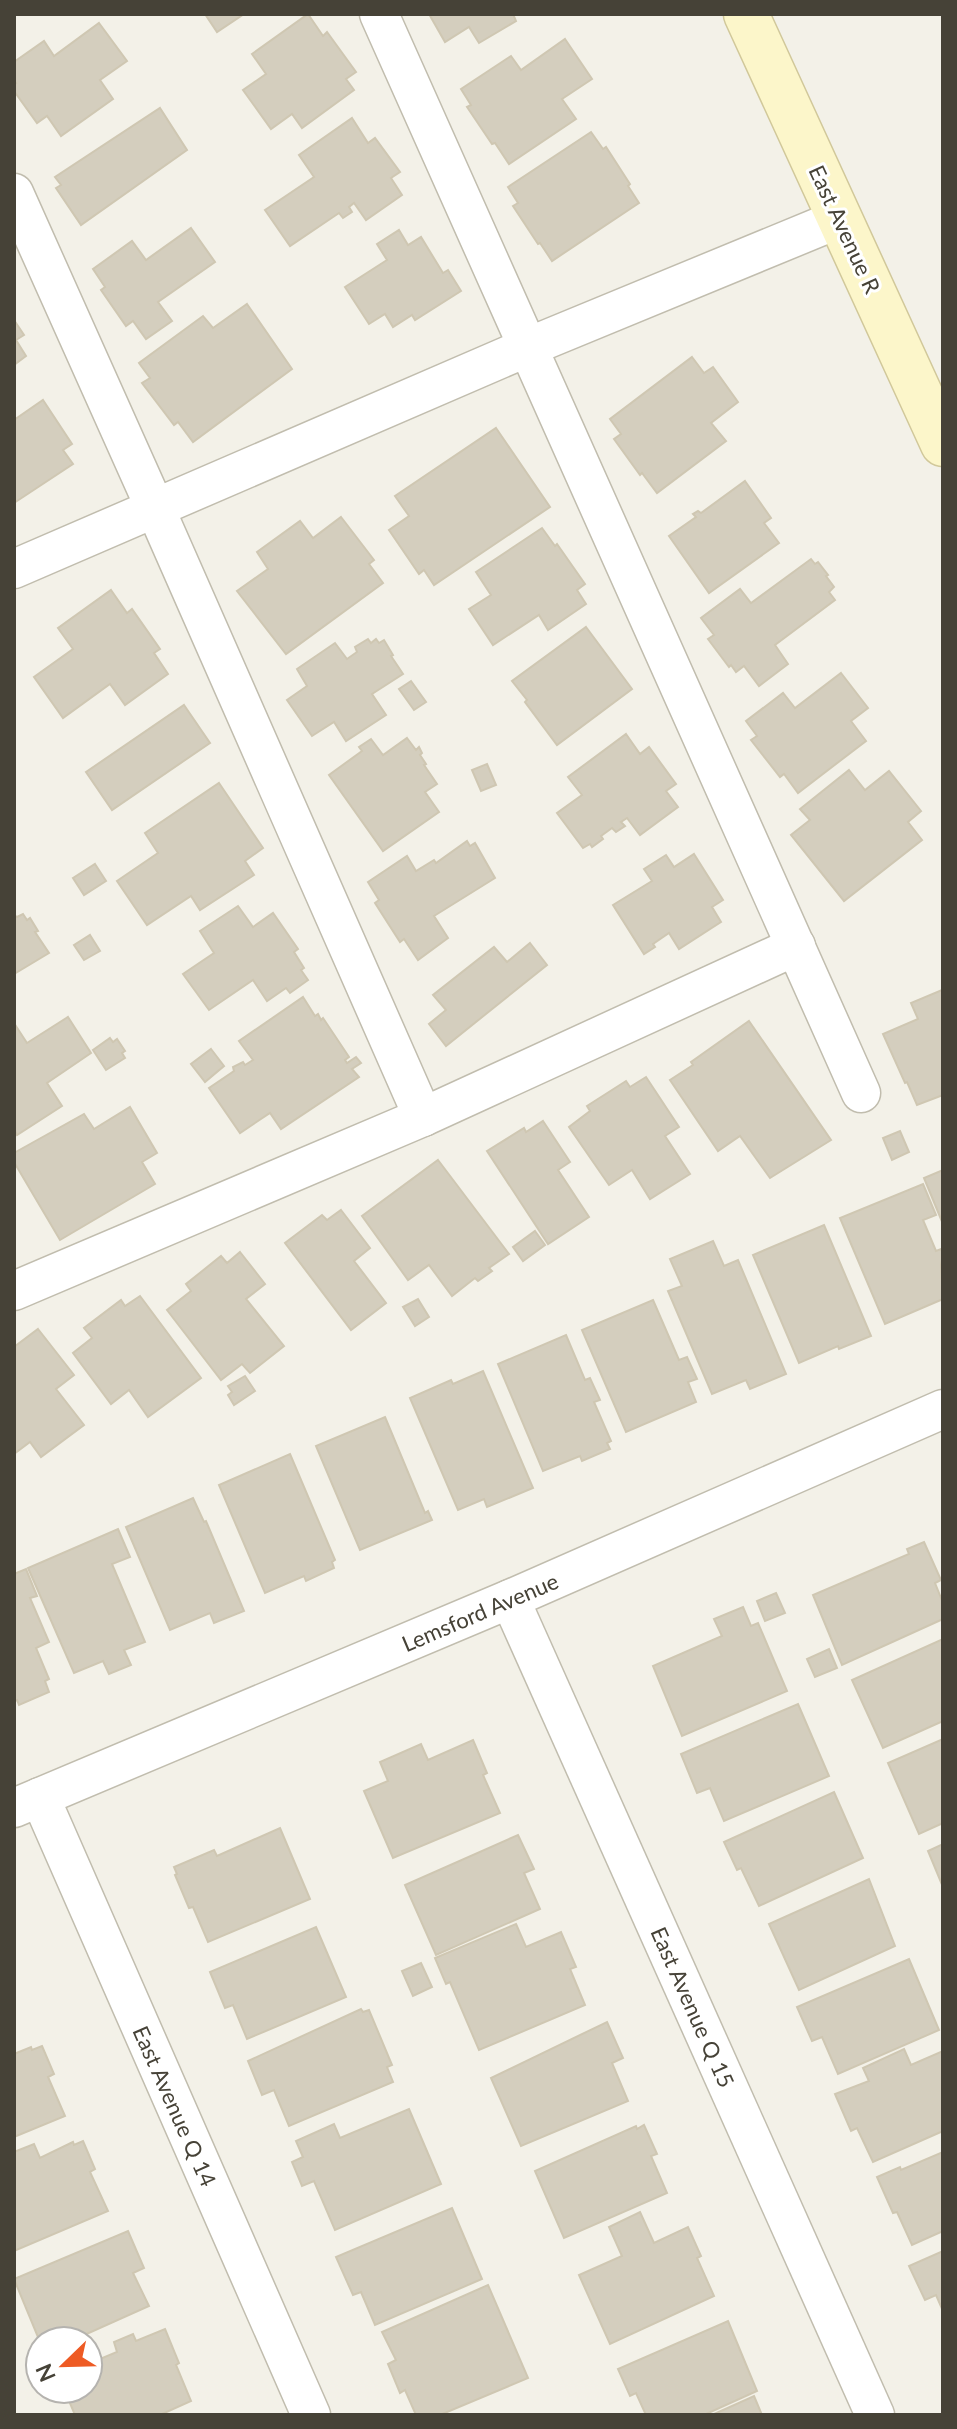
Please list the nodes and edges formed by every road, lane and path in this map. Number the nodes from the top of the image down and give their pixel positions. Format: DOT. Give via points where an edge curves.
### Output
graph roads {
  1 [pos="379,14"];
  2 [pos="746,14"];
  3 [pos="14,193"];
  4 [pos="841,218"];
  5 [pos="528,347"];
  6 [pos="943,444"];
  7 [pos="155,508"];
  8 [pos="14,569"];
  9 [pos="796,946"];
  10 [pos="861,1093"];
  11 [pos="423,1117"];
  12 [pos="14,1291"];
  13 [pos="943,1409"];
  14 [pos="510,1599"];
  15 [pos="27,1803"];
  16 [pos="311,2415"];
  17 [pos="875,2415"];
  1 -- 5 [label="street"];
  2 -- 4 [label="main road, East Avenue R"];
  3 -- 7 [label="street"];
  4 -- 5 [label="street"];
  4 -- 6 [label="main road, East Avenue R"];
  5 -- 7 [label="street"];
  5 -- 9 [label="street"];
  7 -- 8 [label="street"];
  7 -- 11 [label="street"];
  9 -- 10 [label="street"];
  9 -- 11 [label="street"];
  11 -- 12 [label="street"];
  13 -- 14 [label="street, Lemsford Avenue"];
  14 -- 15 [label="street, Lemsford Avenue"];
  14 -- 17 [label="street, East Avenue Q 15"];
  15 -- 16 [label="street, East Avenue Q 14"];
}
